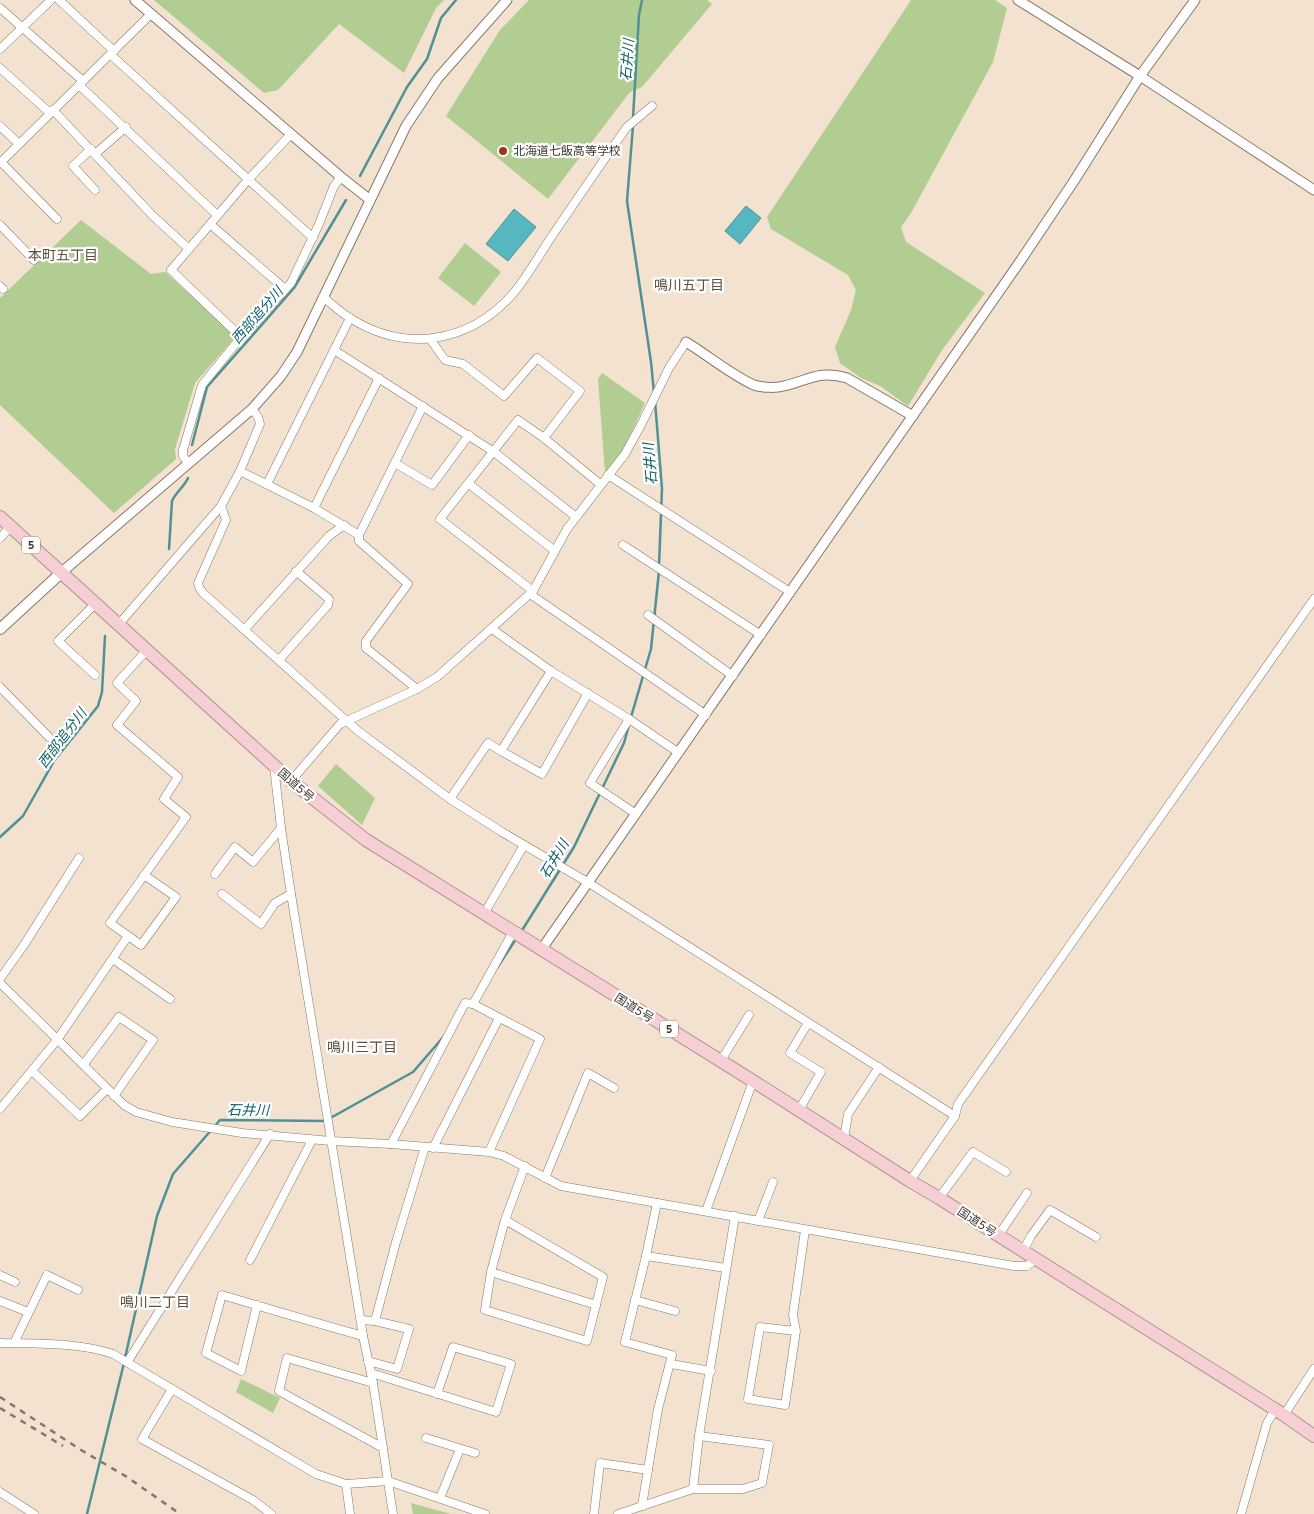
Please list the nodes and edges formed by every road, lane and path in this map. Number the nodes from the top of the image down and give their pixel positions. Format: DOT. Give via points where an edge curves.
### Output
graph roads {
  1 [pos="51,0"];
  2 [pos="60,0"];
  3 [pos="135,0"];
  4 [pos="506,0"];
  5 [pos="1018,0"];
  6 [pos="1195,0"];
  7 [pos="0,8"];
  8 [pos="151,14"];
  9 [pos="22,27"];
  10 [pos="0,49"];
  11 [pos="113,53"];
  12 [pos="0,68"];
  13 [pos="1140,76"];
  14 [pos="81,83"];
  15 [pos="652,106"];
  16 [pos="52,111"];
  17 [pos="0,126"];
  18 [pos="126,127"];
  19 [pos="290,134"];
  20 [pos="19,144"];
  21 [pos="93,152"];
  22 [pos="0,162"];
  23 [pos="340,177"];
  24 [pos="247,180"];
  25 [pos="95,190"];
  26 [pos="1314,190"];
  27 [pos="369,199"];
  28 [pos="217,215"];
  29 [pos="57,219"];
  30 [pos="210,224"];
  31 [pos="0,225"];
  32 [pos="313,238"];
  33 [pos="189,248"];
  34 [pos="34,260"];
  35 [pos="286,289"];
  36 [pos="323,297"];
  37 [pos="350,318"];
  38 [pos="241,337"];
  39 [pos="430,339"];
  40 [pos="686,342"];
  41 [pos="334,350"];
  42 [pos="379,378"];
  43 [pos="423,406"];
  44 [pos="252,409"];
  45 [pos="913,416"];
  46 [pos="469,435"];
  47 [pos="544,438"];
  48 [pos="494,452"];
  49 [pos="395,462"];
  50 [pos="188,463"];
  51 [pos="240,470"];
  52 [pos="608,475"];
  53 [pos="267,484"];
  54 [pos="470,484"];
  55 [pos="600,484"];
  56 [pos="220,506"];
  57 [pos="314,508"];
  58 [pos="0,517"];
  59 [pos="576,517"];
  60 [pos="344,525"];
  61 [pos="10,526"];
  62 [pos="359,535"];
  63 [pos="0,538"];
  64 [pos="623,545"];
  65 [pos="556,550"];
  66 [pos="296,571"];
  67 [pos="62,572"];
  68 [pos="532,592"];
  69 [pos="790,592"];
  70 [pos="1314,600"];
  71 [pos="96,603"];
  72 [pos="648,615"];
  73 [pos="119,624"];
  74 [pos="245,628"];
  75 [pos="0,629"];
  76 [pos="492,629"];
  77 [pos="761,635"];
  78 [pos="148,650"];
  79 [pos="278,660"];
  80 [pos="551,671"];
  81 [pos="95,675"];
  82 [pos="733,676"];
  83 [pos="0,687"];
  84 [pos="417,689"];
  85 [pos="588,693"];
  86 [pos="706,715"];
  87 [pos="629,719"];
  88 [pos="346,720"];
  89 [pos="49,736"];
  90 [pos="501,751"];
  91 [pos="679,753"];
  92 [pos="274,766"];
  93 [pos="291,781"];
  94 [pos="450,799"];
  95 [pos="636,814"];
  96 [pos="281,828"];
  97 [pos="524,845"];
  98 [pos="79,858"];
  99 [pos="215,874"];
  100 [pos="144,875"];
  101 [pos="588,884"];
  102 [pos="222,894"];
  103 [pos="291,894"];
  104 [pos="484,914"];
  105 [pos="513,932"];
  106 [pos="128,936"];
  107 [pos="541,950"];
  108 [pos="113,959"];
  109 [pos="0,979"];
  110 [pos="0,983"];
  111 [pos="170,1000"];
  112 [pos="473,1004"];
  113 [pos="749,1015"];
  114 [pos="499,1018"];
  115 [pos="808,1023"];
  116 [pos="58,1040"];
  117 [pos="720,1062"];
  118 [pos="84,1064"];
  119 [pos="879,1067"];
  120 [pos="32,1071"];
  121 [pos="753,1081"];
  122 [pos="614,1088"];
  123 [pos="107,1089"];
  124 [pos="114,1096"];
  125 [pos="0,1109"];
  126 [pos="799,1110"];
  127 [pos="955,1116"];
  128 [pos="270,1134"];
  129 [pos="844,1139"];
  130 [pos="312,1140"];
  131 [pos="331,1141"];
  132 [pos="391,1144"];
  133 [pos="429,1147"];
  134 [pos="489,1152"];
  135 [pos="525,1166"];
  136 [pos="1006,1172"];
  137 [pos="545,1178"];
  138 [pos="910,1181"];
  139 [pos="773,1182"];
  140 [pos="1027,1193"];
  141 [pos="939,1198"];
  142 [pos="656,1203"];
  143 [pos="706,1211"];
  144 [pos="735,1216"];
  145 [pos="505,1220"];
  146 [pos="758,1221"];
  147 [pos="805,1230"];
  148 [pos="998,1236"];
  149 [pos="1096,1238"];
  150 [pos="1023,1251"];
  151 [pos="646,1256"];
  152 [pos="1036,1259"];
  153 [pos="250,1260"];
  154 [pos="726,1268"];
  155 [pos="491,1272"];
  156 [pos="0,1275"];
  157 [pos="15,1282"];
  158 [pos="78,1290"];
  159 [pos="635,1300"];
  160 [pos="0,1301"];
  161 [pos="257,1305"];
  162 [pos="596,1305"];
  163 [pos="675,1311"];
  164 [pos="28,1312"];
  165 [pos="361,1320"];
  166 [pos="375,1321"];
  167 [pos="796,1331"];
  168 [pos="363,1336"];
  169 [pos="0,1343"];
  170 [pos="14,1343"];
  171 [pos="368,1361"];
  172 [pos="128,1362"];
  173 [pos="670,1364"];
  174 [pos="1314,1369"];
  175 [pos="711,1371"];
  176 [pos="371,1373"];
  177 [pos="373,1383"];
  178 [pos="172,1389"];
  179 [pos="437,1394"];
  180 [pos="1279,1412"];
  181 [pos="699,1436"];
  182 [pos="1314,1436"];
  183 [pos="426,1438"];
  184 [pos="383,1448"];
  185 [pos="460,1449"];
  186 [pos="475,1454"];
  187 [pos="648,1470"];
  188 [pos="388,1481"];
  189 [pos="346,1484"];
  190 [pos="692,1489"];
  191 [pos="0,1492"];
  192 [pos="440,1498"];
  193 [pos="642,1506"];
  194 [pos="34,1514"];
  195 [pos="271,1514"];
  196 [pos="350,1514"];
  197 [pos="393,1514"];
  198 [pos="485,1514"];
  199 [pos="594,1514"];
  200 [pos="618,1514"];
  201 [pos="1241,1514"];
  1 -- 9 [label="street"];
  2 -- 11 [label="street"];
  3 -- 8 [label="street"];
  4 -- 27 [label="street" via="424,98"];
  5 -- 13 [label="street"];
  6 -- 13 [label="street"];
  7 -- 9 [label="street"];
  8 -- 11 [label="street"];
  8 -- 19 [label="street"];
  9 -- 10 [label="street"];
  9 -- 14 [label="street"];
  11 -- 14 [label="street"];
  11 -- 24 [label="street"];
  12 -- 16 [label="street"];
  13 -- 26 [label="street"];
  13 -- 45 [label="street" via="1074,182"];
  14 -- 16 [label="street"];
  14 -- 18 [label="street"];
  15 -- 39 [label="street" via="627,127 512,295 478,324"];
  16 -- 20 [label="street"];
  16 -- 21 [label="street"];
  17 -- 20 [label="street"];
  18 -- 21 [label="street"];
  18 -- 28 [label="street"];
  19 -- 23 [label="street"];
  19 -- 24 [label="street"];
  20 -- 22 [label="street"];
  21 -- 25 [label="street" via="72,166"];
  21 -- 33 [label="street" via="153,216"];
  22 -- 29 [label="street"];
  23 -- 27 [label="street"];
  23 -- 32 [label="street"];
  24 -- 28 [label="street"];
  24 -- 32 [label="street"];
  27 -- 36 [label="street"];
  28 -- 30 [label="street"];
  30 -- 33 [label="street"];
  30 -- 35 [label="street"];
  31 -- 34 [label="street"];
  32 -- 35 [label="street"];
  33 -- 38 [label="street" via="171,270"];
  35 -- 38 [label="street"];
  36 -- 37 [label="street"];
  36 -- 44 [label="street" via="281,376"];
  37 -- 39 [label="street" via="377,332"];
  37 -- 41 [label="street"];
  38 -- 50 [label="street" via="202,385 183,450"];
  39 -- 47 [label="street" via="445,360 464,364 504,396 537,358 580,391"];
  40 -- 45 [label="street" via="755,386 782,386 816,375 837,375"];
  40 -- 52 [label="street" via="625,454"];
  41 -- 42 [label="street"];
  41 -- 53 [label="street"];
  42 -- 43 [label="street"];
  42 -- 57 [label="street"];
  43 -- 46 [label="street"];
  43 -- 49 [label="street"];
  44 -- 50 [label="street"];
  44 -- 51 [label="street" via="260,424"];
  45 -- 69 [label="street"];
  46 -- 48 [label="street"];
  46 -- 49 [label="street" via="432,485"];
  47 -- 48 [label="street" via="518,420"];
  47 -- 55 [label="street"];
  48 -- 54 [label="street"];
  48 -- 59 [label="street"];
  49 -- 62 [label="street"];
  50 -- 67 [label="street"];
  51 -- 53 [label="street"];
  51 -- 56 [label="street"];
  52 -- 55 [label="street"];
  52 -- 69 [label="street"];
  53 -- 57 [label="street"];
  54 -- 65 [label="street"];
  54 -- 68 [label="street" via="440,519"];
  55 -- 59 [label="street"];
  56 -- 73 [label="street"];
  56 -- 74 [label="street" via="226,520 198,587"];
  57 -- 60 [label="street"];
  58 -- 61 [label="highway, 国道5号 / 5"];
  59 -- 65 [label="street"];
  60 -- 62 [label="street"];
  60 -- 66 [label="street"];
  61 -- 63 [label="street"];
  61 -- 67 [label="highway, 国道5号 / 5"];
  62 -- 84 [label="street" via="359,541 408,584 366,641 366,648"];
  64 -- 77 [label="street"];
  65 -- 68 [label="street"];
  66 -- 74 [label="street"];
  66 -- 79 [label="street" via="329,599 328,605"];
  67 -- 71 [label="highway, 国道5号 / 5"];
  67 -- 75 [label="main road"];
  68 -- 76 [label="street"];
  68 -- 86 [label="street"];
  69 -- 77 [label="street"];
  70 -- 127 [label="street" via="958,1104"];
  71 -- 73 [label="highway, 国道5号 / 5"];
  71 -- 81 [label="street" via="58,641"];
  72 -- 82 [label="street"];
  73 -- 78 [label="highway, 国道5号 / 5"];
  74 -- 79 [label="street"];
  76 -- 80 [label="street"];
  76 -- 84 [label="street" via="437,677"];
  77 -- 82 [label="street"];
  78 -- 92 [label="highway, 国道5号 / 5"];
  78 -- 100 [label="street" via="117,683 136,701 117,725 178,778 164,799 186,817"];
  79 -- 88 [label="street"];
  80 -- 85 [label="street"];
  80 -- 90 [label="street"];
  82 -- 86 [label="street"];
  83 -- 89 [label="street"];
  84 -- 88 [label="street"];
  85 -- 87 [label="street"];
  85 -- 90 [label="street" via="542,774"];
  86 -- 91 [label="street"];
  87 -- 91 [label="street"];
  87 -- 95 [label="street" via="590,783"];
  88 -- 93 [label="street"];
  88 -- 94 [label="street"];
  90 -- 94 [label="street" via="488,743"];
  91 -- 95 [label="street"];
  92 -- 93 [label="highway, 国道5号 / 5"];
  92 -- 96 [label="street"];
  93 -- 104 [label="highway, 国道5号 / 5" via="366,840"];
  94 -- 97 [label="street"];
  95 -- 101 [label="street"];
  96 -- 99 [label="street" via="253,862 235,847"];
  96 -- 103 [label="street"];
  97 -- 101 [label="street"];
  97 -- 104 [label="street"];
  98 -- 109 [label="street"];
  100 -- 106 [label="street" via="110,923"];
  100 -- 106 [label="street" via="176,897 141,945"];
  101 -- 107 [label="street"];
  101 -- 115 [label="street"];
  102 -- 103 [label="street" via="261,924 275,903"];
  103 -- 131 [label="street"];
  104 -- 105 [label="highway, 国道5号 / 5"];
  105 -- 107 [label="highway, 国道5号 / 5"];
  105 -- 112 [label="street"];
  106 -- 108 [label="street"];
  107 -- 117 [label="highway, 国道5号 / 5"];
  108 -- 111 [label="street"];
  108 -- 116 [label="street"];
  110 -- 116 [label="street"];
  112 -- 114 [label="street"];
  112 -- 132 [label="street" via="465,1003"];
  113 -- 117 [label="street"];
  114 -- 133 [label="street"];
  114 -- 134 [label="street" via="540,1039"];
  115 -- 119 [label="street"];
  115 -- 126 [label="street" via="790,1053 821,1072"];
  116 -- 118 [label="street"];
  116 -- 120 [label="street"];
  117 -- 121 [label="highway, 国道5号 / 5"];
  118 -- 123 [label="street"];
  118 -- 124 [label="street" via="119,1017 153,1040"];
  119 -- 127 [label="street"];
  119 -- 129 [label="street" via="848,1114"];
  120 -- 123 [label="street" via="80,1116"];
  120 -- 125 [label="street"];
  121 -- 126 [label="highway, 国道5号 / 5"];
  121 -- 143 [label="street"];
  122 -- 137 [label="street" via="588,1073"];
  123 -- 124 [label="street"];
  124 -- 128 [label="street" via="136,1112 172,1122"];
  126 -- 129 [label="highway, 国道5号 / 5"];
  127 -- 138 [label="street"];
  128 -- 130 [label="street"];
  128 -- 172 [label="street"];
  129 -- 138 [label="highway, 国道5号 / 5"];
  130 -- 131 [label="street"];
  130 -- 153 [label="street"];
  131 -- 132 [label="street"];
  131 -- 165 [label="street"];
  132 -- 133 [label="street"];
  133 -- 134 [label="street"];
  133 -- 166 [label="street" via="396,1242"];
  134 -- 135 [label="street"];
  135 -- 137 [label="street"];
  135 -- 145 [label="street"];
  136 -- 141 [label="street" via="973,1152"];
  137 -- 142 [label="street" via="561,1186"];
  138 -- 141 [label="highway, 国道5号 / 5"];
  139 -- 146 [label="street"];
  140 -- 148 [label="street"];
  141 -- 148 [label="highway, 国道5号 / 5"];
  142 -- 143 [label="street"];
  142 -- 151 [label="street"];
  143 -- 144 [label="street"];
  144 -- 146 [label="street"];
  144 -- 154 [label="street"];
  145 -- 155 [label="street"];
  145 -- 162 [label="street" via="602,1277"];
  146 -- 147 [label="street"];
  147 -- 152 [label="street" via="1014,1266 1027,1266"];
  147 -- 167 [label="street" via="793,1314"];
  148 -- 150 [label="highway, 国道5号 / 5"];
  149 -- 150 [label="street" via="1050,1210"];
  150 -- 152 [label="highway, 国道5号 / 5"];
  151 -- 154 [label="street"];
  151 -- 159 [label="street"];
  152 -- 180 [label="highway, 国道5号 / 5"];
  154 -- 175 [label="street"];
  155 -- 162 [label="street"];
  155 -- 162 [label="street" via="485,1310 587,1341"];
  156 -- 157 [label="street"];
  158 -- 164 [label="street" via="47,1275"];
  159 -- 163 [label="street"];
  159 -- 173 [label="street" via="625,1342 672,1355"];
  160 -- 164 [label="street"];
  161 -- 161 [label="street" via="222,1295 206,1353 241,1371"];
  161 -- 168 [label="street"];
  164 -- 170 [label="street"];
  165 -- 166 [label="street"];
  165 -- 168 [label="street"];
  166 -- 171 [label="street" via="409,1329 396,1369"];
  167 -- 167 [label="street" via="760,1327 748,1399 784,1404"];
  168 -- 171 [label="street"];
  169 -- 170 [label="street"];
  170 -- 172 [label="street" via="99,1349"];
  171 -- 176 [label="street"];
  172 -- 178 [label="street"];
  173 -- 175 [label="street"];
  173 -- 187 [label="street" via="658,1409"];
  174 -- 180 [label="street"];
  175 -- 181 [label="street"];
  176 -- 177 [label="street"];
  176 -- 179 [label="street"];
  177 -- 184 [label="street"];
  177 -- 184 [label="street" via="287,1358 279,1391"];
  178 -- 189 [label="street" via="316,1474"];
  178 -- 195 [label="street" via="142,1439 252,1500"];
  179 -- 179 [label="street" via="496,1412 511,1364 453,1347"];
  180 -- 182 [label="highway, 国道5号 / 5"];
  180 -- 201 [label="street" via="1267,1423"];
  181 -- 190 [label="street"];
  181 -- 190 [label="street" via="769,1445 762,1483 743,1489"];
  183 -- 185 [label="street"];
  184 -- 188 [label="street"];
  185 -- 186 [label="street"];
  185 -- 192 [label="street"];
  187 -- 193 [label="street"];
  187 -- 199 [label="street" via="600,1463"];
  188 -- 189 [label="street"];
  188 -- 192 [label="street"];
  188 -- 197 [label="street"];
  189 -- 196 [label="street"];
  190 -- 193 [label="street"];
  191 -- 194 [label="street"];
  192 -- 198 [label="street"];
  193 -- 200 [label="street"];
}
